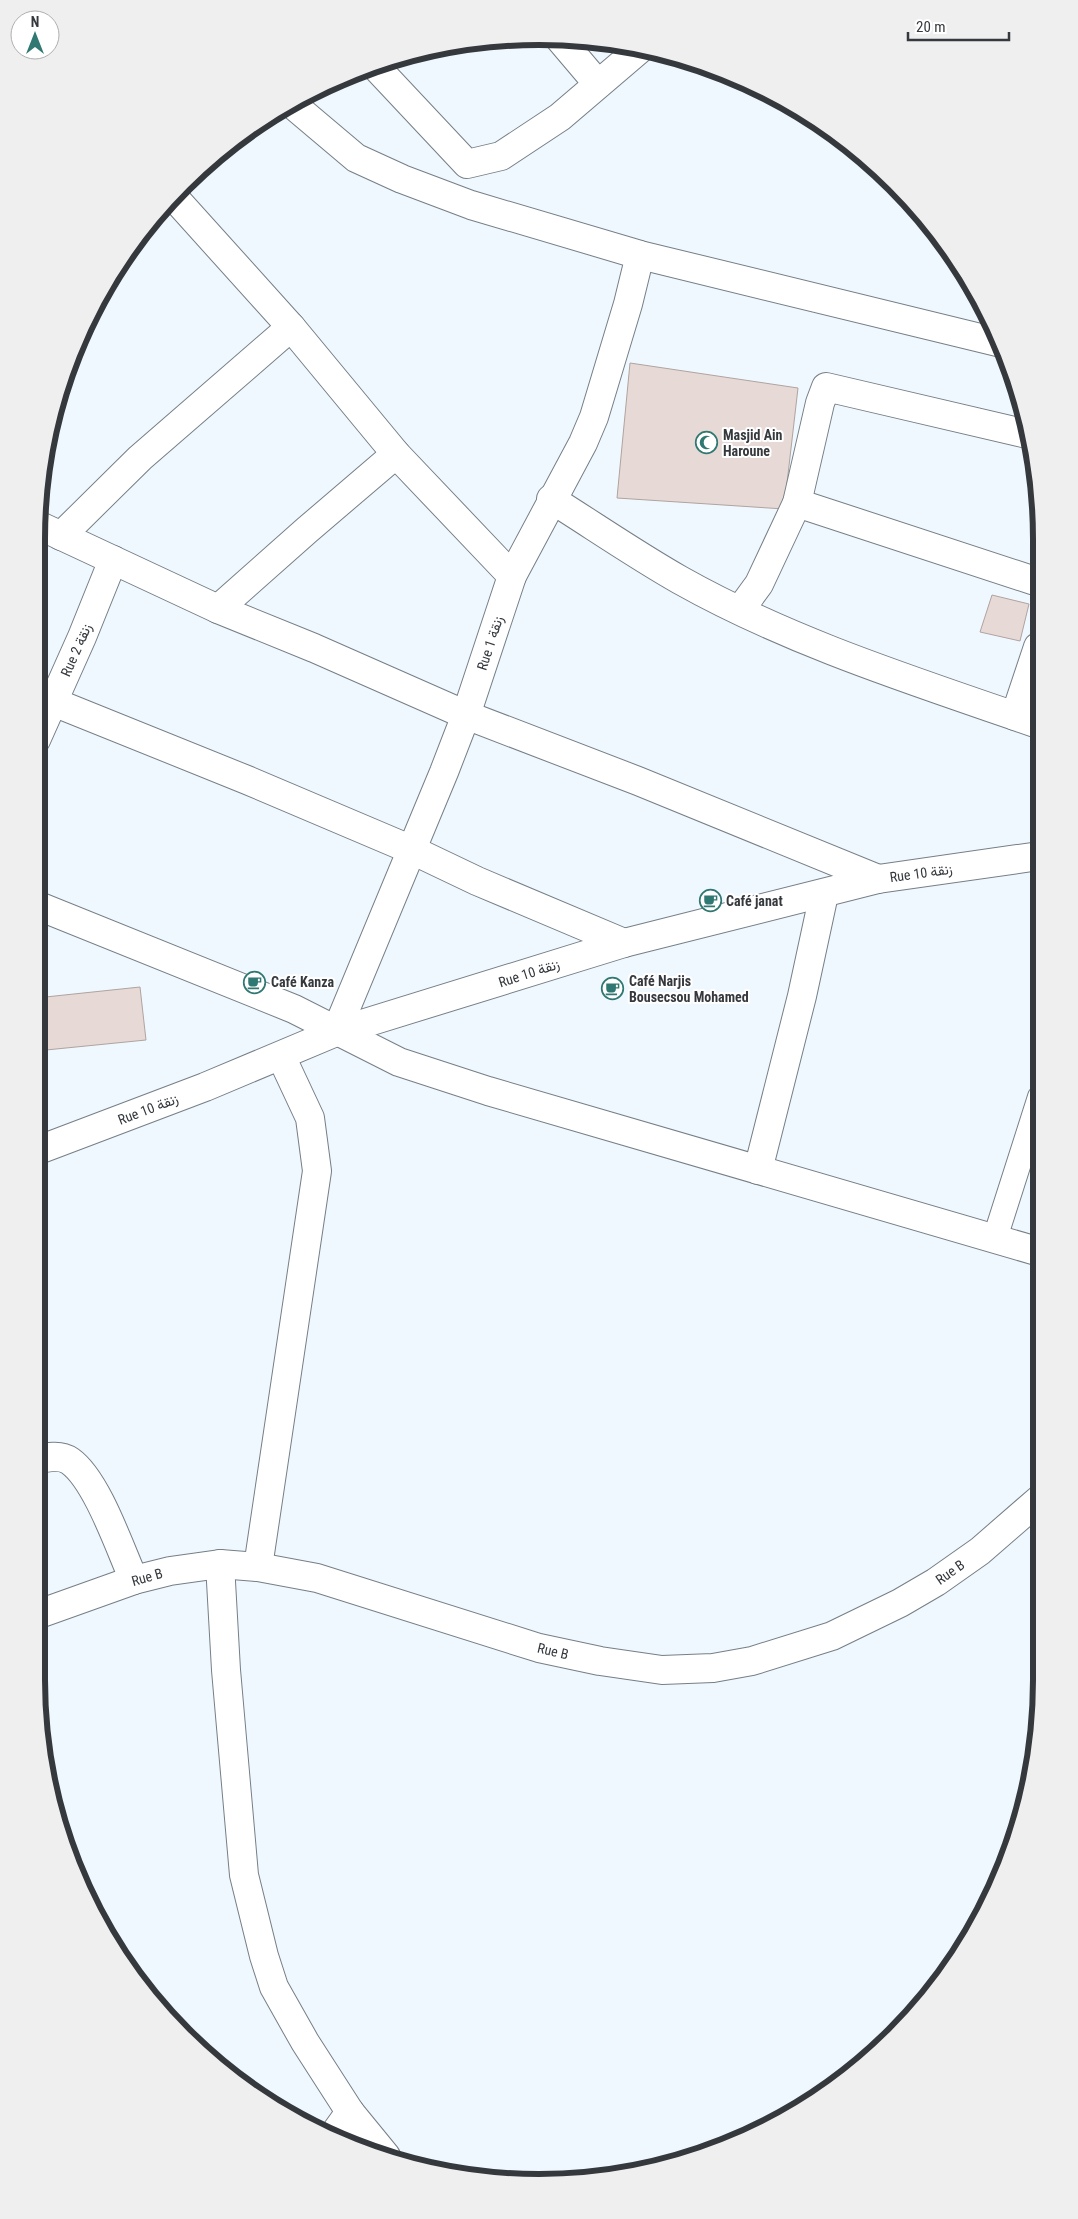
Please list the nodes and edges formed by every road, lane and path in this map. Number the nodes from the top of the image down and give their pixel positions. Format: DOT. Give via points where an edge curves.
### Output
graph roads {
  1 [pos="566,46"];
  2 [pos="634,54"];
  3 [pos="380,71"];
  4 [pos="598,84"];
  5 [pos="297,108"];
  6 [pos="178,202"];
  7 [pos="640,255"];
  8 [pos="291,327"];
  9 [pos="991,340"];
  10 [pos="1021,433"];
  11 [pos="396,454"];
  12 [pos="551,499"];
  13 [pos="797,503"];
  14 [pos="50,530"];
  15 [pos="113,560"];
  16 [pos="512,576"];
  17 [pos="1033,580"];
  18 [pos="218,609"];
  19 [pos="740,610"];
  20 [pos="1033,678"];
  21 [pos="45,698"];
  22 [pos="466,715"];
  23 [pos="1026,720"];
  24 [pos="412,850"];
  25 [pos="1033,857"];
  26 [pos="878,879"];
  27 [pos="824,894"];
  28 [pos="45,909"];
  29 [pos="624,943"];
  30 [pos="336,1032"];
  31 [pos="281,1056"];
  32 [pos="1033,1119"];
  33 [pos="45,1148"];
  34 [pos="758,1170"];
  35 [pos="995,1238"];
  36 [pos="1033,1250"];
  37 [pos="45,1458"];
  38 [pos="1033,1505"];
  39 [pos="220,1564"];
  40 [pos="258,1567"];
  41 [pos="134,1580"];
  42 [pos="45,1612"];
  43 [pos="350,2112"];
  44 [pos="337,2130"];
  45 [pos="379,2148"];
  1 -- 4 [label="street"];
  2 -- 4 [label="street"];
  3 -- 4 [label="street" via="467,164 501,156 560,117"];
  5 -- 7 [label="street" via="356,158 402,179 471,204"];
  6 -- 8 [label="street"];
  7 -- 9 [label="street"];
  7 -- 12 [label="street, Rue 1 زنقة" via="594,417"];
  8 -- 11 [label="street"];
  8 -- 14 [label="street" via="140,458"];
  10 -- 13 [label="street" via="827,387 820,403"];
  11 -- 16 [label="street"];
  11 -- 18 [label="street"];
  12 -- 16 [label="street, Rue 1 زنقة"];
  12 -- 19 [label="street" via="680,580"];
  13 -- 17 [label="street"];
  13 -- 19 [label="street" via="758,584"];
  14 -- 15 [label="street"];
  15 -- 18 [label="street"];
  15 -- 21 [label="street, Rue 2 زنقة" via="82,637"];
  16 -- 22 [label="street, Rue 1 زنقة"];
  18 -- 22 [label="street"];
  19 -- 23 [label="street" via="916,683"];
  20 -- 23 [label="street"];
  21 -- 24 [label="street"];
  22 -- 24 [label="street, Rue 1 زنقة"];
  22 -- 26 [label="street"];
  24 -- 29 [label="street"];
  24 -- 30 [label="street, Rue 1 زنقة"];
  25 -- 26 [label="street, Rue 10 زنقة"];
  26 -- 27 [label="street, Rue 10 زنقة"];
  27 -- 29 [label="street, Rue 10 زنقة"];
  27 -- 34 [label="street"];
  28 -- 30 [label="street" via="294,1009"];
  29 -- 30 [label="street, Rue 10 زنقة"];
  30 -- 31 [label="street, Rue 10 زنقة"];
  30 -- 34 [label="street" via="417,1068"];
  31 -- 33 [label="street, Rue 10 زنقة"];
  31 -- 40 [label="street" via="310,1118 318,1171"];
  32 -- 35 [label="street"];
  34 -- 35 [label="street"];
  35 -- 36 [label="street"];
  37 -- 41 [label="street" via="63,1458 81,1471 94,1491"];
  38 -- 40 [label="street, Rue B" via="980,1551 900,1603 832,1636 752,1661 713,1668 662,1670 539,1648 316,1578"];
  39 -- 40 [label="street, Rue B"];
  39 -- 41 [label="street, Rue B" via="170,1570"];
  39 -- 43 [label="street" via="244,1876 274,1987"];
  41 -- 42 [label="street, Rue B"];
  43 -- 44 [label="street"];
  43 -- 45 [label="street"];
}
